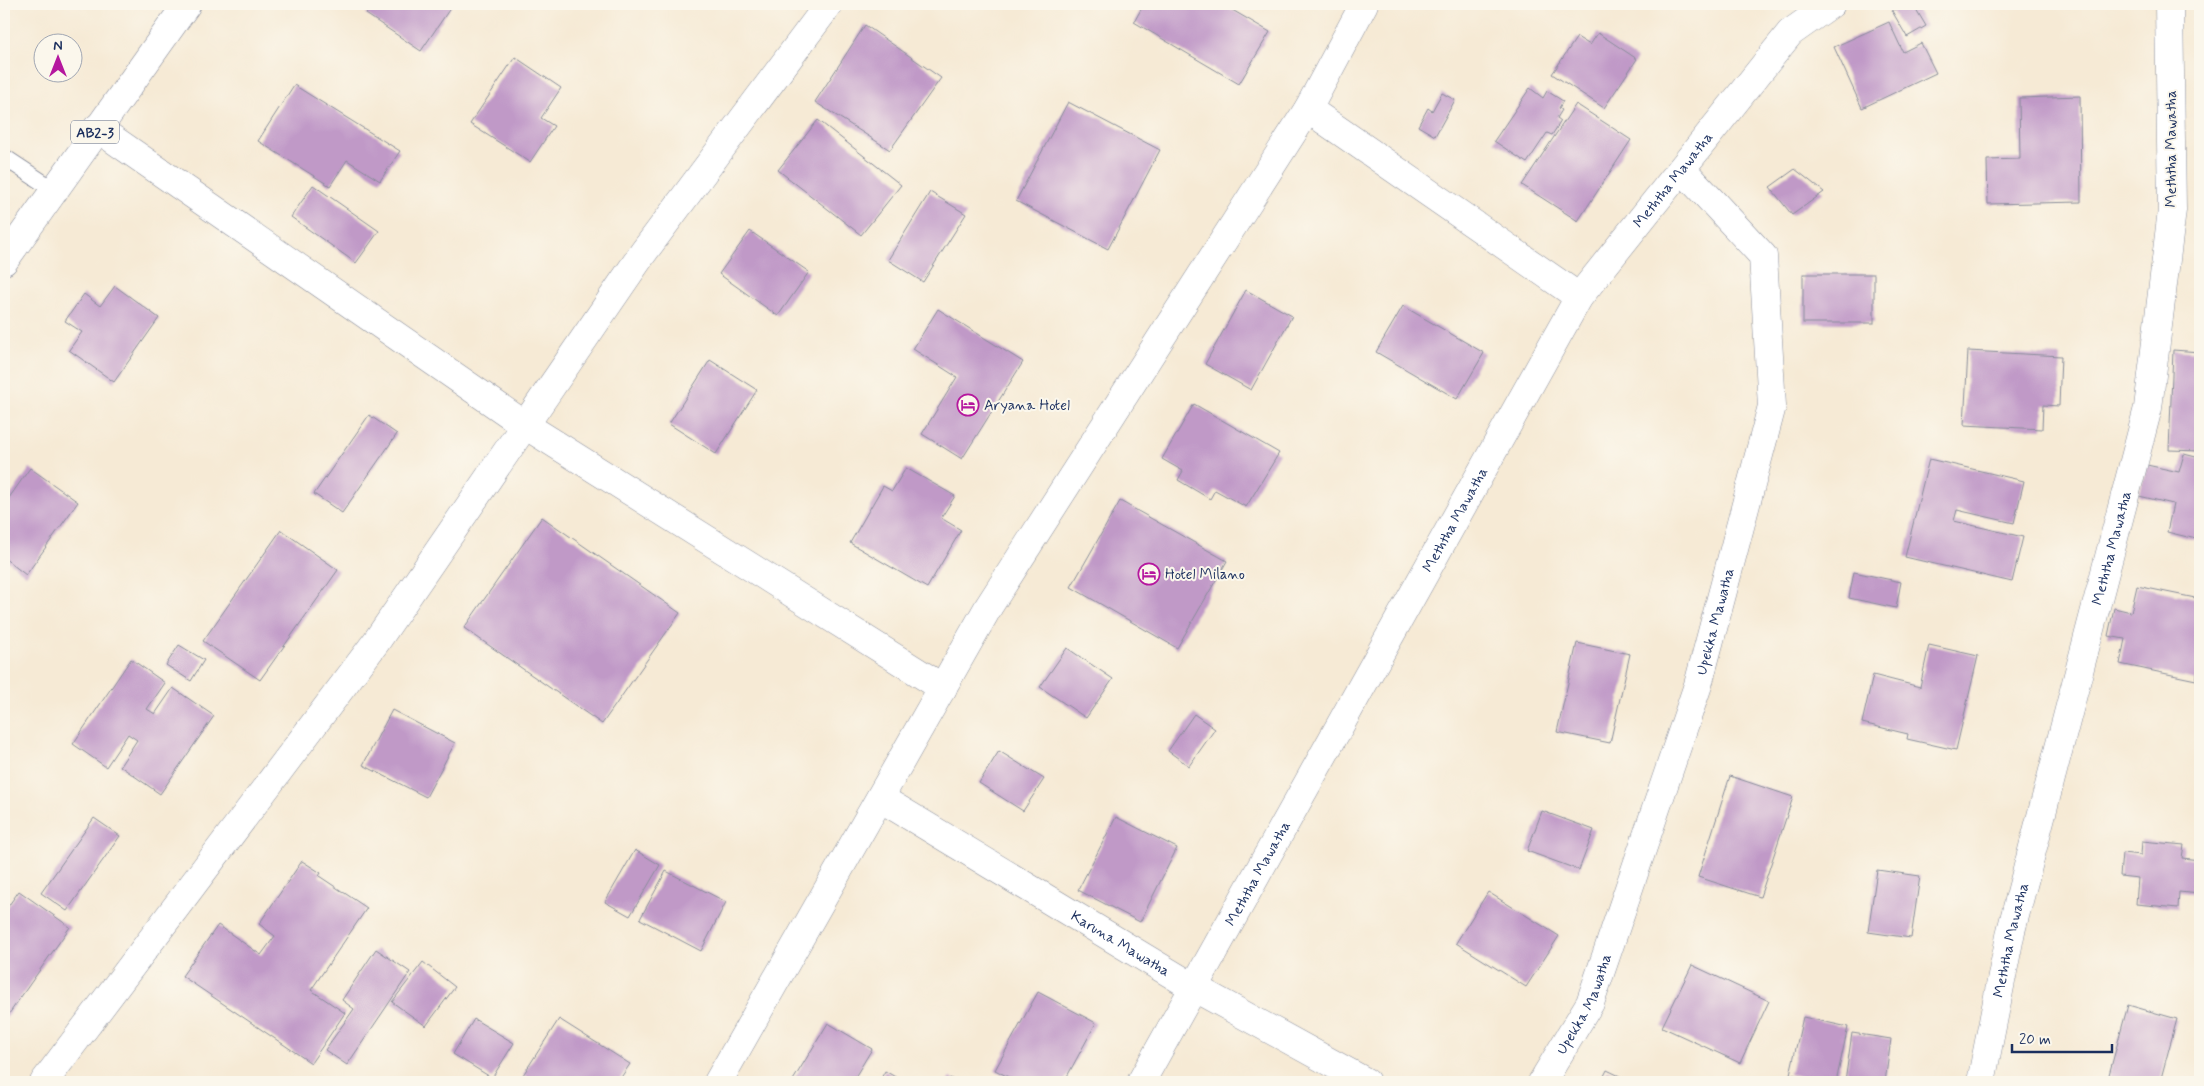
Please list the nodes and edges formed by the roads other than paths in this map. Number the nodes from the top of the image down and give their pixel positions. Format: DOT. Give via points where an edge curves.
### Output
graph roads {
  1 [pos="188,4"];
  2 [pos="829,4"];
  3 [pos="1364,4"];
  4 [pos="1831,4"];
  5 [pos="2169,4"];
  6 [pos="1308,109"];
  7 [pos="97,128"];
  8 [pos="4,157"];
  9 [pos="1682,168"];
  10 [pos="54,190"];
  11 [pos="4,261"];
  12 [pos="1579,297"];
  13 [pos="525,425"];
  14 [pos="942,688"];
  15 [pos="880,798"];
  16 [pos="1193,986"];
  17 [pos="44,1082"];
  18 [pos="718,1082"];
  19 [pos="1141,1082"];
  20 [pos="1366,1082"];
  21 [pos="1542,1082"];
  22 [pos="1980,1082"];
  1 -- 7 [label="street, AB2-3"];
  2 -- 13 [label="street" via="643,253"];
  3 -- 6 [label="street"];
  4 -- 9 [label="street, Meththa Mawatha" via="1790,33"];
  5 -- 22 [label="street, Meththa Mawatha" via="2172,210 2148,408 2011,930"];
  6 -- 12 [label="street"];
  6 -- 14 [label="street" via="989,606"];
  7 -- 10 [label="street, AB2-3"];
  7 -- 13 [label="street"];
  8 -- 10 [label="lane"];
  9 -- 12 [label="street, Meththa Mawatha"];
  9 -- 21 [label="street, Upekka Mawatha" via="1763,256 1772,406 1698,685 1590,1003"];
  10 -- 11 [label="street, AB2-3"];
  12 -- 16 [label="street, Meththa Mawatha"];
  13 -- 14 [label="street"];
  13 -- 17 [label="street" via="376,642"];
  14 -- 15 [label="street"];
  15 -- 16 [label="street, Karuna Mawatha"];
  15 -- 18 [label="street"];
  16 -- 19 [label="street, Meththa Mawatha"];
  16 -- 20 [label="street, Karuna Mawatha"];
}
